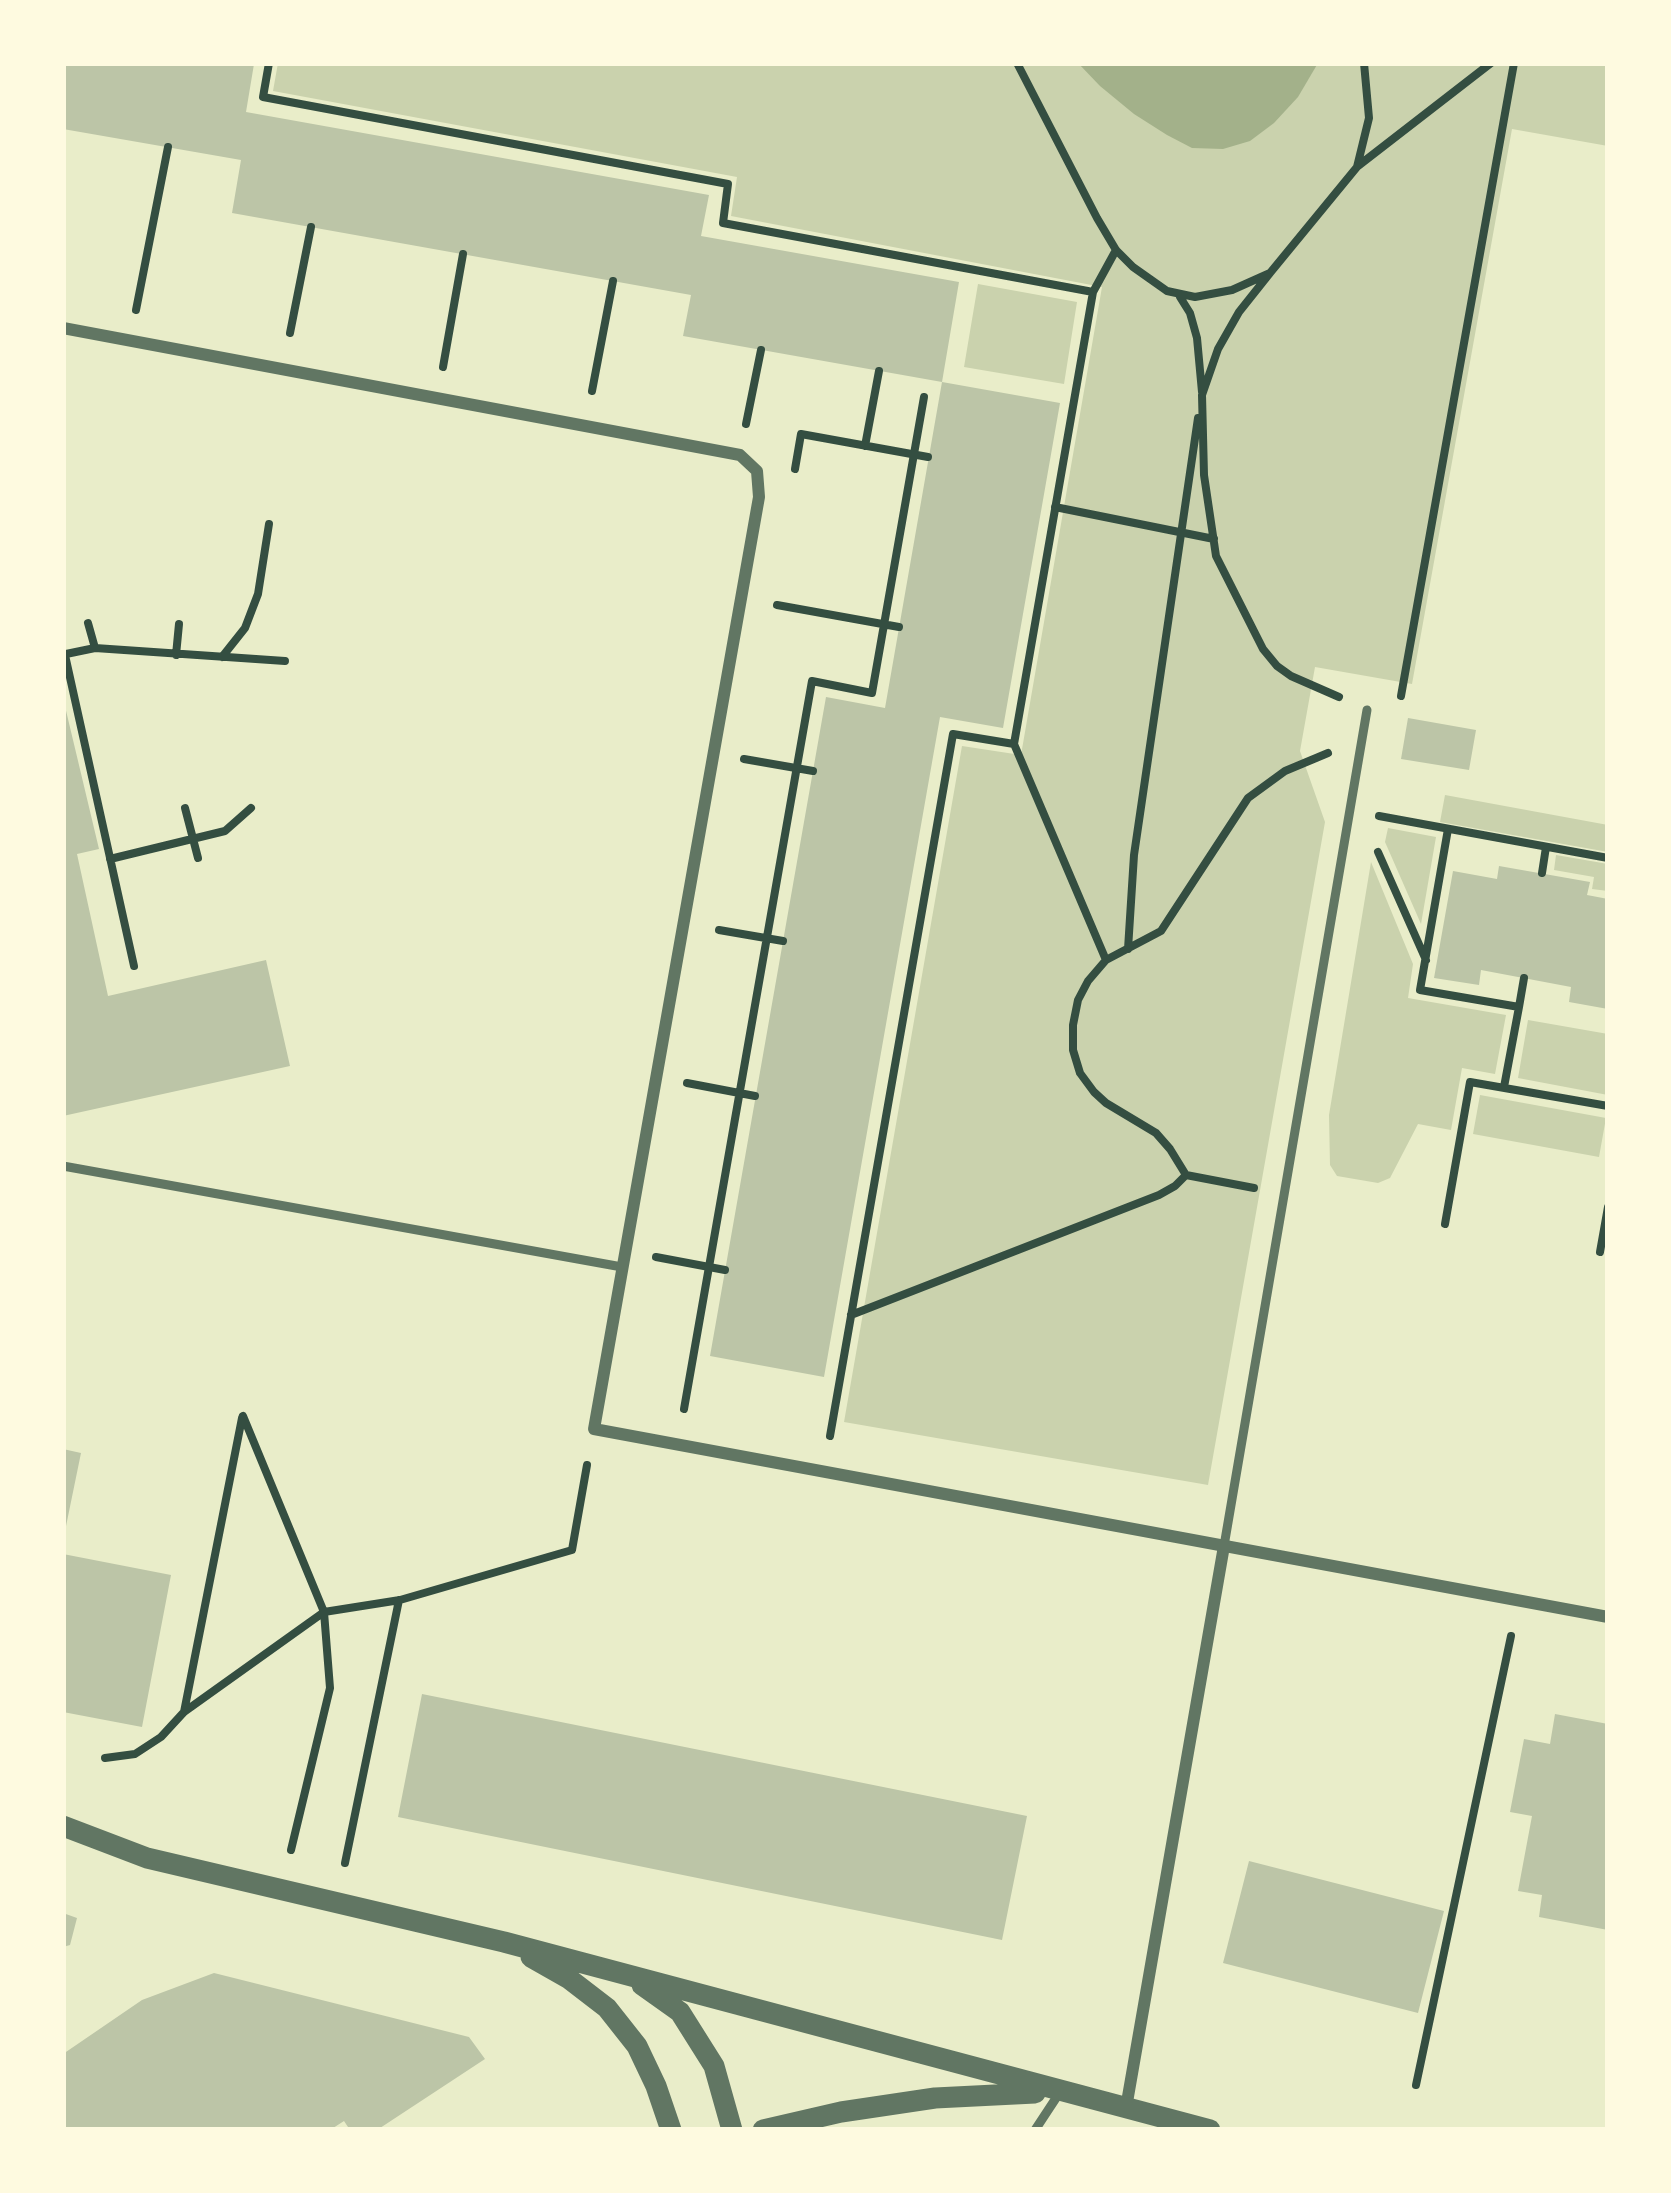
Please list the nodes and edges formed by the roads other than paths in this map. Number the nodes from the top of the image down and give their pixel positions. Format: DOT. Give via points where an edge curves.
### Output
graph roads {
  1 [pos="63,328"];
  2 [pos="1367,710"];
  3 [pos="63,1166"];
  4 [pos="622,1267"];
  5 [pos="1224,1546"];
  6 [pos="1608,1617"];
  7 [pos="63,1826"];
  8 [pos="504,1942"];
  9 [pos="626,1974"];
  10 [pos="1060,2092"];
  11 [pos="1126,2110"];
  12 [pos="671,2130"];
  13 [pos="732,2130"];
  14 [pos="763,2130"];
  15 [pos="1035,2130"];
  16 [pos="1210,2130"];
  1 -- 4 [label="street" via="740,455 757,471"];
  2 -- 5 [label="lane"];
  3 -- 4 [label="lane"];
  4 -- 5 [label="street" via="594,1429"];
  5 -- 6 [label="street"];
  5 -- 11 [label="street"];
  7 -- 8 [label="street" via="147,1858"];
  8 -- 9 [label="street"];
  8 -- 12 [label="street" via="607,2008 637,2046"];
  9 -- 10 [label="street"];
  9 -- 13 [label="street" via="680,2012 714,2066"];
  10 -- 11 [label="street"];
  10 -- 14 [label="street" via="934,2098"];
  10 -- 15 [label="lane"];
  11 -- 16 [label="street"];
}
